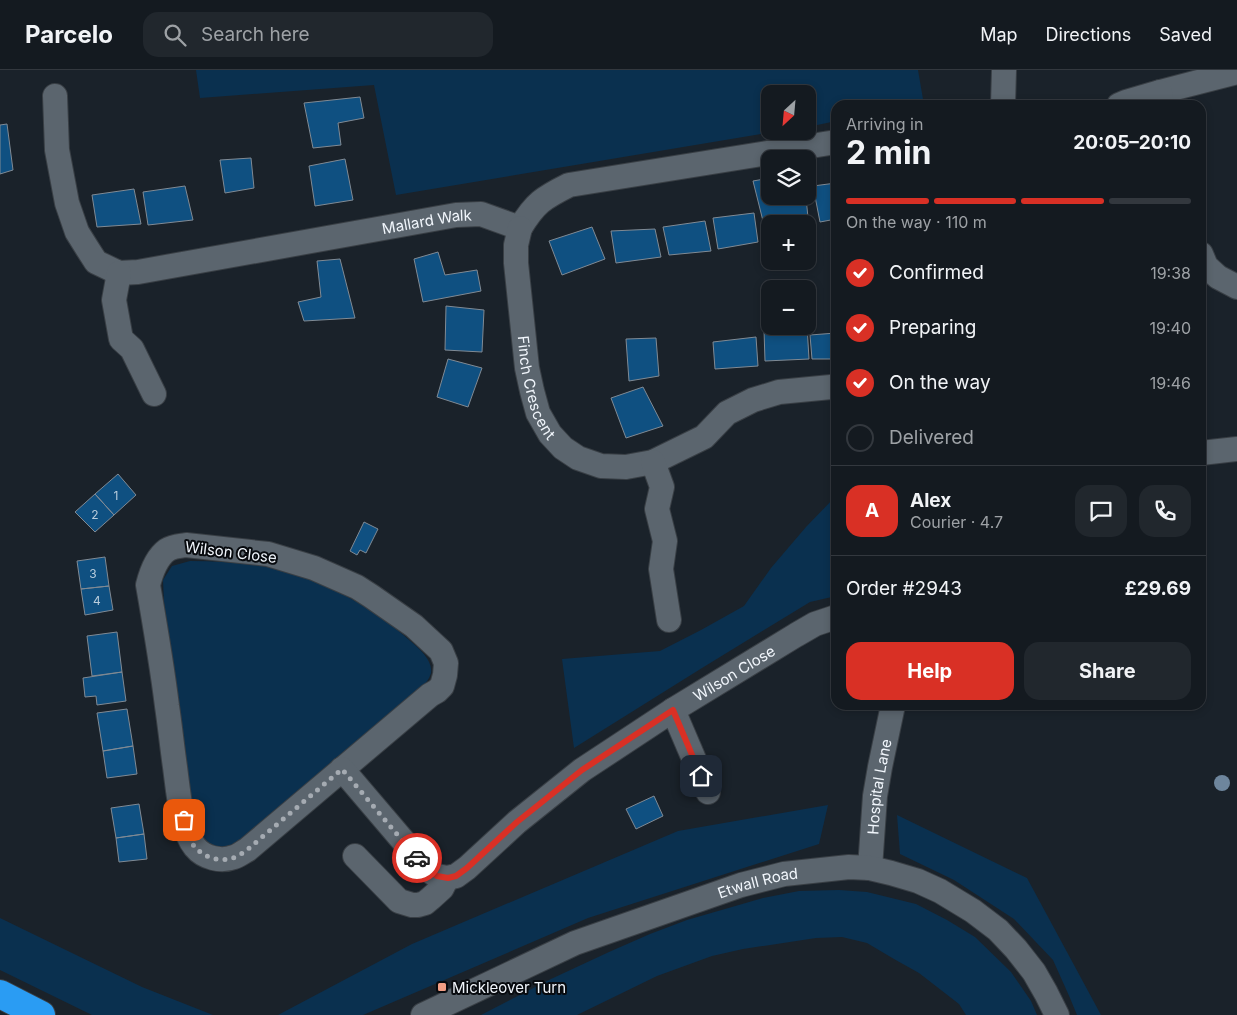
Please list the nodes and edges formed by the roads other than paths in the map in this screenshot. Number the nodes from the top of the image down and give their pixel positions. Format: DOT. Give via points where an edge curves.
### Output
graph roads {
  1 [pos="1004,70"];
  2 [pos="1237,72"];
  3 [pos="55,96"];
  4 [pos="1161,99"];
  5 [pos="1003,100"];
  6 [pos="831,143"];
  7 [pos="520,228"];
  8 [pos="1206,267"];
  9 [pos="119,273"];
  10 [pos="1237,287"];
  11 [pos="831,387"];
  12 [pos="154,394"];
  13 [pos="1237,449"];
  14 [pos="1206,452"];
  15 [pos="653,462"];
  16 [pos="831,619"];
  17 [pos="669,620"];
  18 [pos="673,710"];
  19 [pos="891,710"];
  20 [pos="342,769"];
  21 [pos="708,792"];
  22 [pos="355,856"];
  23 [pos="870,868"];
  24 [pos="448,878"];
  25 [pos="0,994"];
  26 [pos="42,1015"];
  27 [pos="423,1015"];
  28 [pos="1056,1015"];
  1 -- 5 [label="street"];
  2 -- 4 [label="street"];
  3 -- 9 [label="street" via="57,150 67,203 77,232 96,262"];
  6 -- 7 [label="street" via="568,185 539,202"];
  7 -- 9 [label="street, Mallard Walk" via="481,214 456,214"];
  7 -- 15 [label="street, Finch Crescent" via="516,263 527,368 538,413 550,434 578,458 600,466 626,467"];
  8 -- 10 [label="street"];
  9 -- 12 [label="street" via="114,300 121,339 132,349"];
  11 -- 15 [label="street, Finch Crescent" via="779,392 753,400 727,413 704,437"];
  13 -- 14 [label="street"];
  15 -- 17 [label="street" via="662,487 657,508 665,541 661,569"];
  16 -- 18 [label="street, Wilson Close" via="814,624"];
  18 -- 21 [label="street"];
  18 -- 24 [label="street, Wilson Close" via="582,770 517,822 467,868"];
  19 -- 23 [label="street, Hospital Lane" via="875,796"];
  20 -- 20 [label="street, Wilson Close" via="234,858 215,859 197,849 187,832 180,801 148,585 155,565 167,550 186,545 268,554 314,568 357,586 414,626 441,651 446,664 442,686"];
  20 -- 24 [label="street" via="428,870"];
  22 -- 24 [label="street" via="400,901 412,905 425,903"];
  23 -- 27 [label="street, Etwall Road" via="784,874 741,885 575,943"];
  23 -- 28 [label="street, Etwall Road" via="912,879 940,891 998,930 1034,972"];
  25 -- 26 [label="highway"];
}
